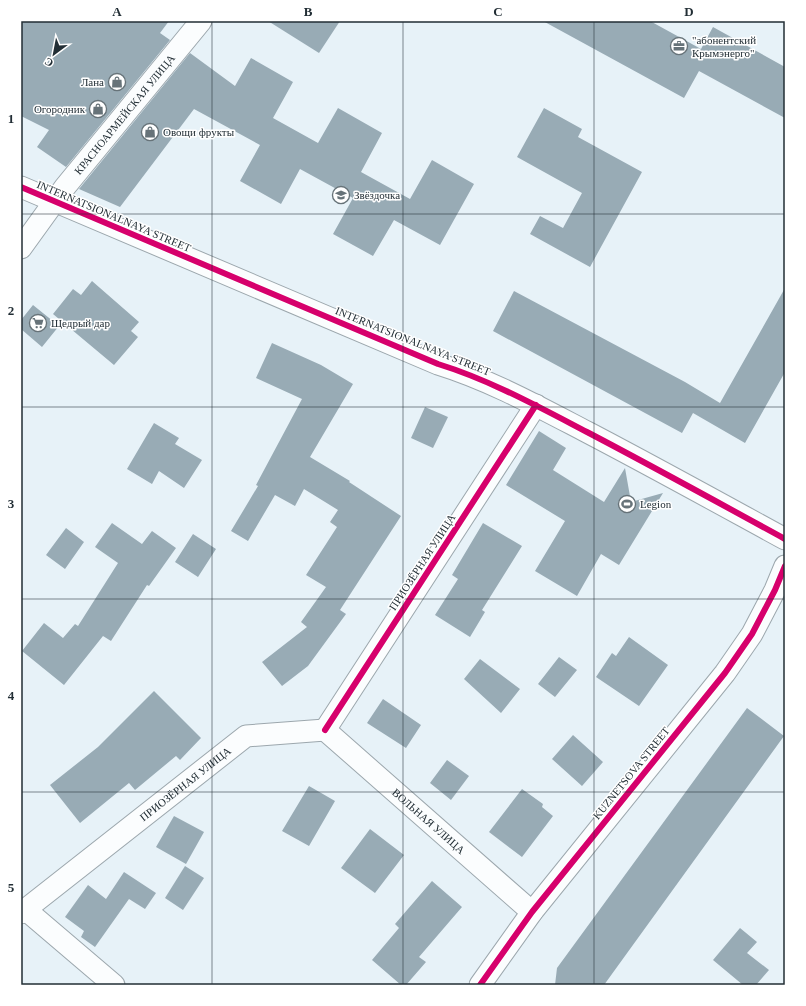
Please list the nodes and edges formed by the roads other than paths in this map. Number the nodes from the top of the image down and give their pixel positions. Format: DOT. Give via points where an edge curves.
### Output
graph roads {
  1 [pos="201,21"];
  2 [pos="21,187"];
  3 [pos="55,202"];
  4 [pos="21,248"];
  5 [pos="536,405"];
  6 [pos="785,539"];
  7 [pos="785,566"];
  8 [pos="325,730"];
  9 [pos="24,911"];
  10 [pos="532,912"];
  11 [pos="114,985"];
  12 [pos="480,985"];
  1 -- 3 [label="street, КРАСНОАРМЕЙСКАЯ УЛИЦА"];
  2 -- 3 [label="street, INTERNATSIONALNAYA STREET"];
  3 -- 4 [label="street, КРАСНОАРМЕЙСКАЯ УЛИЦА"];
  3 -- 5 [label="street, INTERNATSIONALNAYA STREET" via="438,364 464,372"];
  5 -- 6 [label="street, INTERNATSIONALNAYA STREET"];
  5 -- 8 [label="street, ПРИОЗЁРНАЯ УЛИЦА"];
  7 -- 10 [label="street, KUZNETSOVA STREET" via="752,634 725,673"];
  8 -- 9 [label="street, ПРИОЗЁРНАЯ УЛИЦА" via="246,736"];
  8 -- 10 [label="street, ВОЛЬНАЯ УЛИЦА"];
  9 -- 11 [label="street"];
  10 -- 12 [label="street, KUZNETSOVA STREET"];
}
